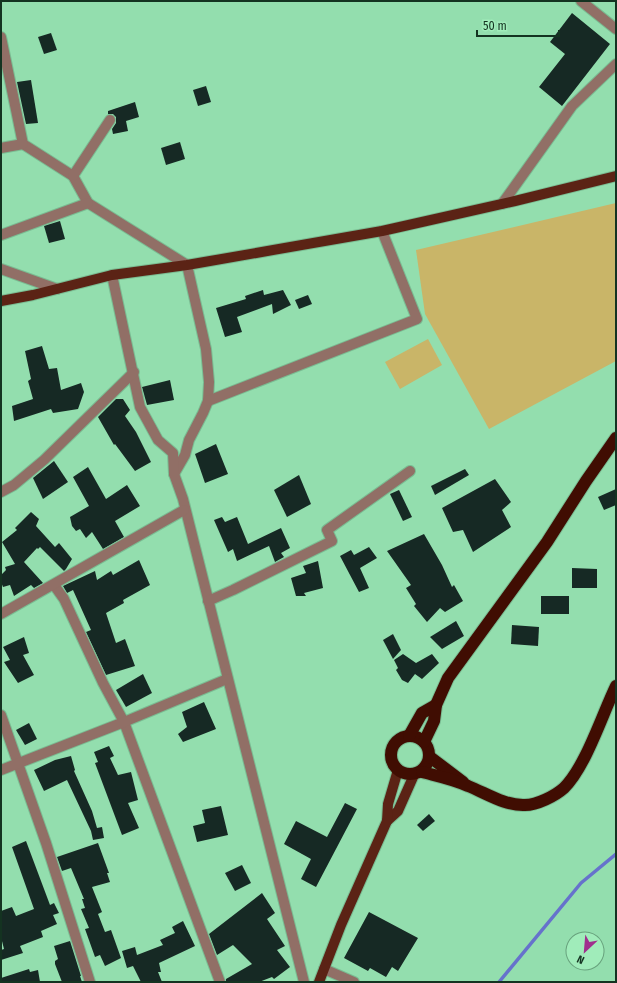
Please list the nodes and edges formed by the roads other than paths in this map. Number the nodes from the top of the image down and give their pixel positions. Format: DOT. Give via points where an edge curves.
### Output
graph roads {
  1 [pos="581,1"];
  2 [pos="616,29"];
  3 [pos="1,37"];
  4 [pos="616,64"];
  5 [pos="110,120"];
  6 [pos="23,144"];
  7 [pos="1,148"];
  8 [pos="73,176"];
  9 [pos="616,176"];
  10 [pos="88,203"];
  11 [pos="502,204"];
  12 [pos="382,231"];
  13 [pos="1,235"];
  14 [pos="187,265"];
  15 [pos="1,269"];
  16 [pos="112,275"];
  17 [pos="57,289"];
  18 [pos="1,301"];
  19 [pos="134,372"];
  20 [pos="208,401"];
  21 [pos="616,438"];
  22 [pos="410,471"];
  23 [pos="174,474"];
  24 [pos="1,492"];
  25 [pos="184,510"];
  26 [pos="54,585"];
  27 [pos="208,600"];
  28 [pos="1,614"];
  29 [pos="227,679"];
  30 [pos="616,686"];
  31 [pos="436,705"];
  32 [pos="1,715"];
  33 [pos="124,722"];
  34 [pos="409,736"];
  35 [pos="424,742"];
  36 [pos="430,757"];
  37 [pos="18,762"];
  38 [pos="1,770"];
  39 [pos="398,770"];
  40 [pos="418,773"];
  41 [pos="467,785"];
  42 [pos="387,821"];
  43 [pos="324,969"];
  44 [pos="90,982"];
  45 [pos="220,982"];
  46 [pos="304,982"];
  47 [pos="319,982"];
  48 [pos="354,982"];
  1 -- 2 [label="street"];
  3 -- 6 [label="street"];
  4 -- 11 [label="street" via="572,106"];
  5 -- 8 [label="street"];
  6 -- 7 [label="street"];
  6 -- 8 [label="street"];
  8 -- 10 [label="street"];
  9 -- 11 [label="main road"];
  10 -- 13 [label="street"];
  10 -- 14 [label="street"];
  11 -- 12 [label="main road"];
  12 -- 14 [label="main road"];
  12 -- 20 [label="street" via="416,319"];
  14 -- 16 [label="main road"];
  14 -- 20 [label="street" via="206,349 210,382"];
  15 -- 17 [label="street"];
  16 -- 17 [label="main road"];
  16 -- 19 [label="street"];
  17 -- 18 [label="main road"];
  19 -- 23 [label="street" via="140,407 158,440 173,453"];
  19 -- 24 [label="street" via="44,460 14,485"];
  20 -- 23 [label="street"];
  21 -- 31 [label="highway" via="547,542 448,678"];
  22 -- 27 [label="street" via="327,530 332,541"];
  23 -- 25 [label="street"];
  25 -- 26 [label="street"];
  25 -- 27 [label="street"];
  26 -- 28 [label="street"];
  26 -- 33 [label="street" via="64,599"];
  27 -- 29 [label="street"];
  29 -- 33 [label="street"];
  29 -- 46 [label="street"];
  30 -- 41 [label="highway" via="582,761 563,789 543,800 525,805 488,796"];
  31 -- 34 [label="highway" via="422,713"];
  31 -- 35 [label="highway" via="434,721"];
  32 -- 37 [label="street"];
  33 -- 37 [label="street"];
  33 -- 45 [label="street"];
  34 -- 35 [label="highway" via="417,737"];
  34 -- 39 [label="highway" via="402,737 393,746 391,759"];
  35 -- 36 [label="highway" via="430,750"];
  36 -- 40 [label="highway" via="427,767"];
  36 -- 41 [label="highway"];
  37 -- 38 [label="street"];
  37 -- 44 [label="street"];
  39 -- 40 [label="highway" via="405,774"];
  39 -- 42 [label="main road" via="388,804"];
  40 -- 41 [label="highway"];
  40 -- 42 [label="main road" via="398,811"];
  42 -- 43 [label="main road"];
  43 -- 47 [label="main road"];
  43 -- 48 [label="street"];
}
